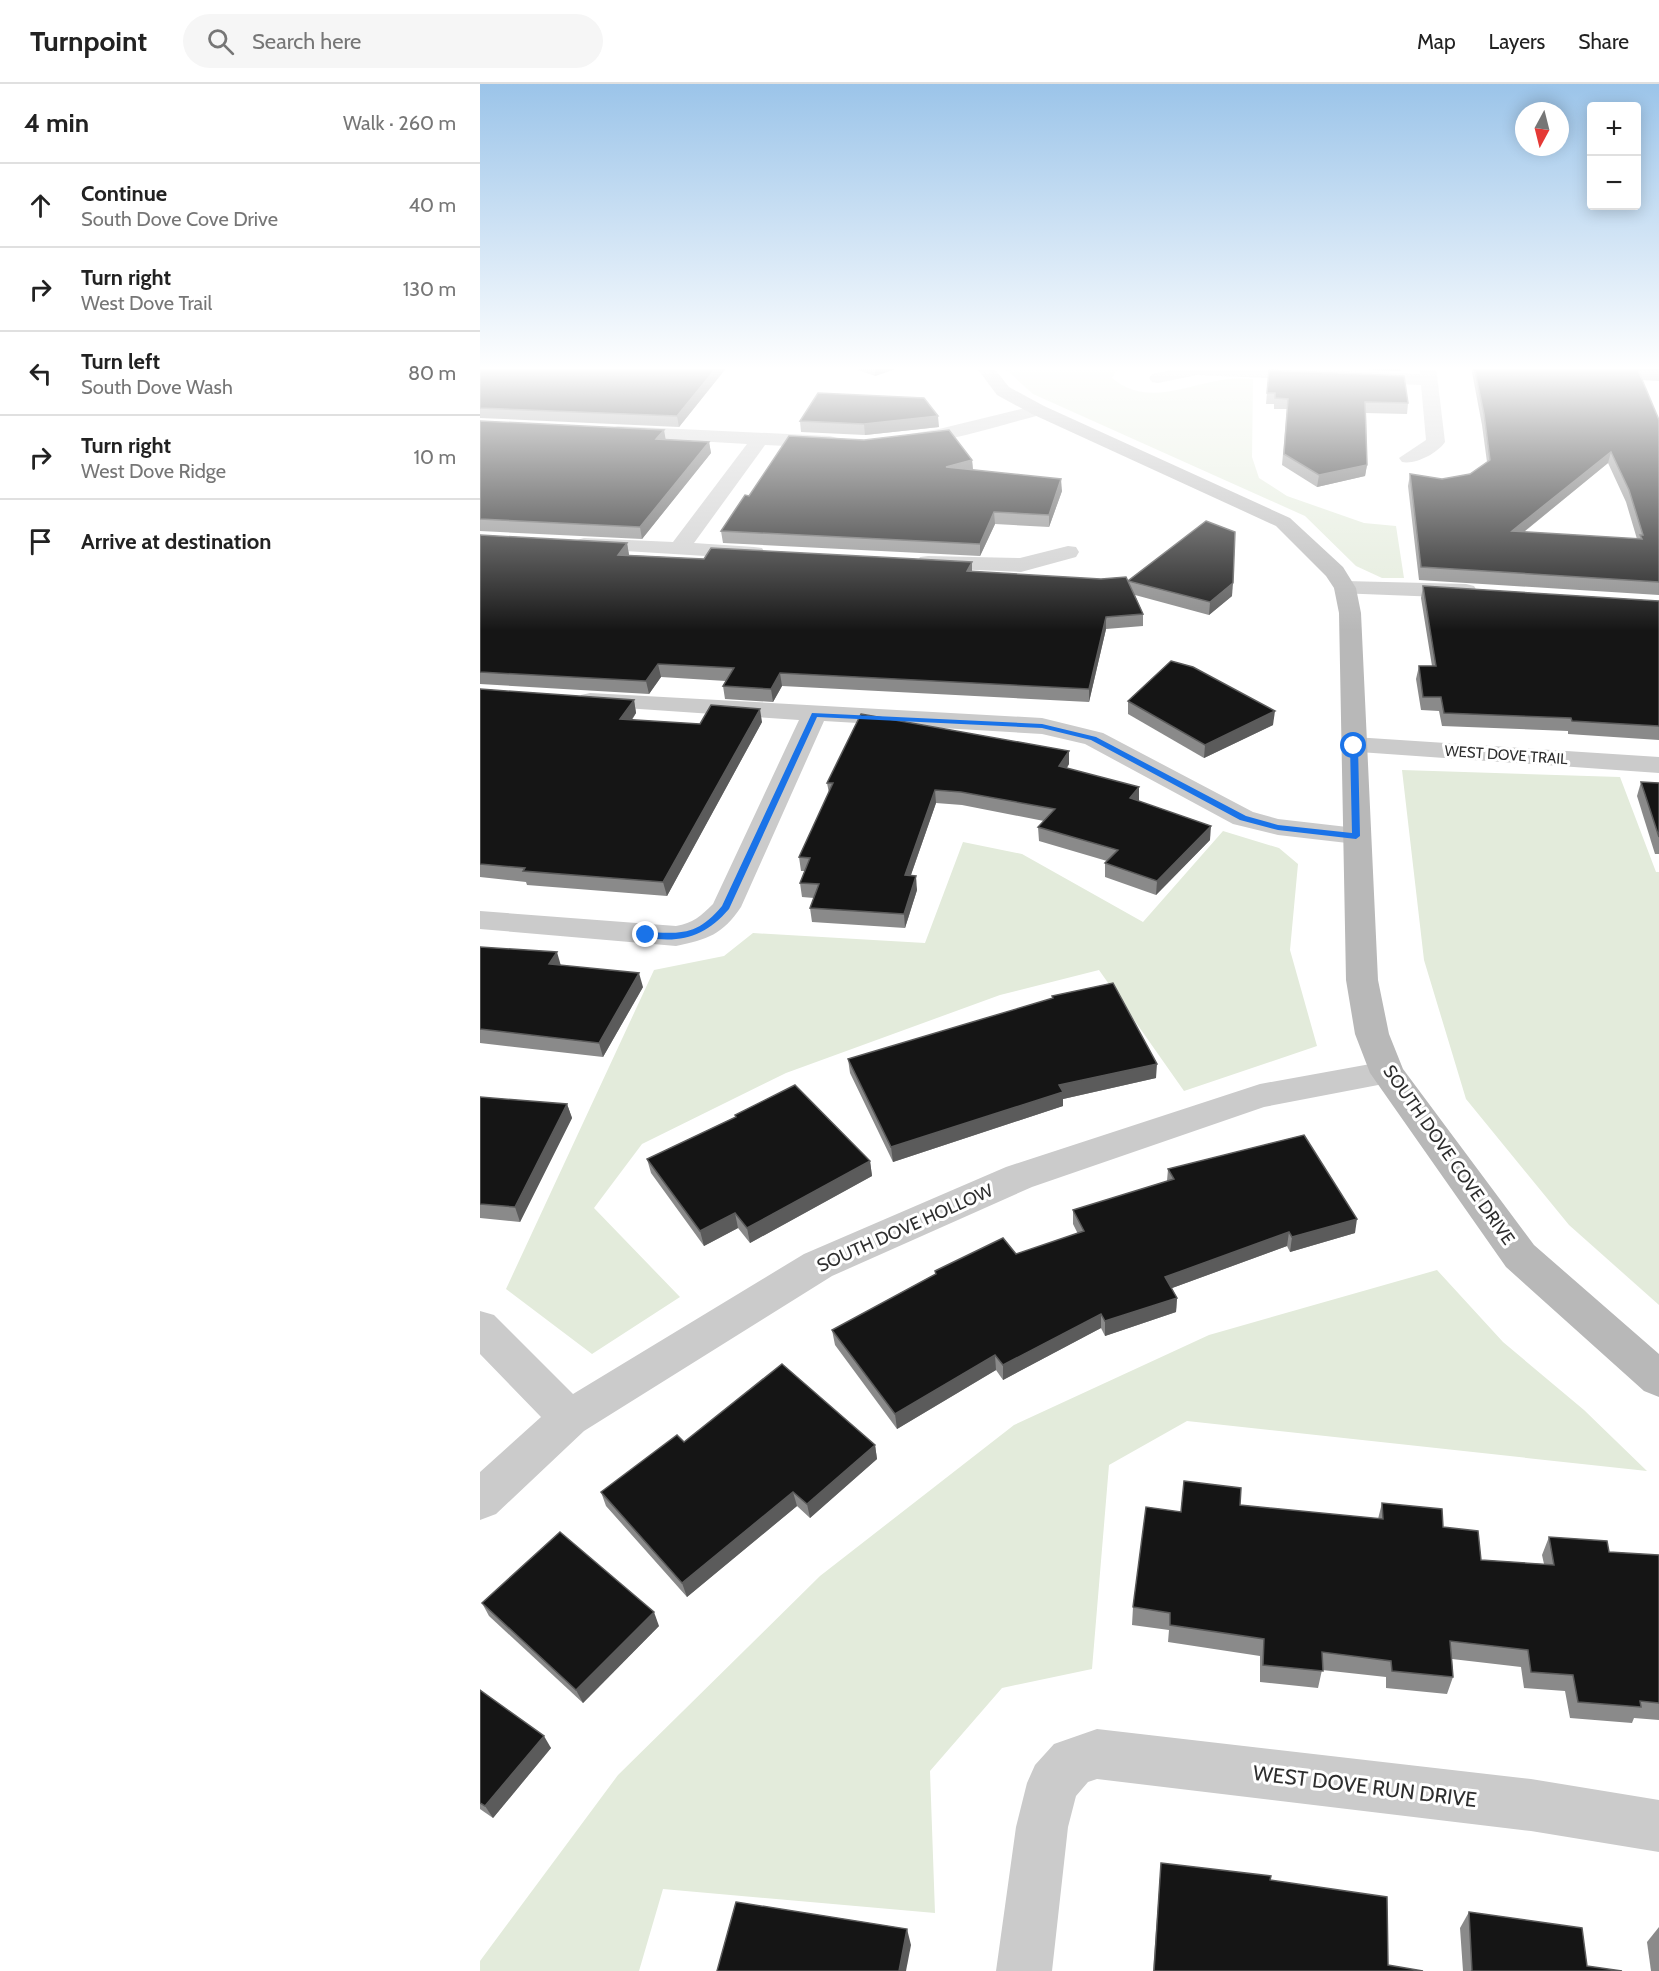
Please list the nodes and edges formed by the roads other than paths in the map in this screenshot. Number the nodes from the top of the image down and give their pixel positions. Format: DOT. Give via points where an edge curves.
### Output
graph roads {
  1 [pos="748,455"];
  2 [pos="1137,455"];
  3 [pos="1414,455"];
  4 [pos="1409,458"];
  5 [pos="562,543"];
  6 [pos="679,549"];
  7 [pos="1068,552"];
  8 [pos="773,554"];
  9 [pos="904,561"];
  10 [pos="1345,588"];
  11 [pos="1481,592"];
  12 [pos="564,698"];
  13 [pos="814,715"];
  14 [pos="1354,746"];
  15 [pos="1659,765"];
  16 [pos="1356,836"];
  17 [pos="480,920"];
  18 [pos="1387,1073"];
  19 [pos="480,1327"];
  20 [pos="1659,1379"];
  21 [pos="569,1418"];
  22 [pos="480,1500"];
  23 [pos="1659,1826"];
  24 [pos="1024,1971"];
  1 -- 6 [label="street"];
  2 -- 10 [label="street, SOUTH DOVE COVE DRIVE" via="1283,522 1335,572"];
  3 -- 4 [label="street"];
  5 -- 6 [label="street"];
  6 -- 8 [label="street"];
  7 -- 9 [label="street" via="1021,565"];
  10 -- 11 [label="street"];
  10 -- 14 [label="street, SOUTH DOVE COVE DRIVE" via="1350,613"];
  12 -- 13 [label="street"];
  13 -- 16 [label="street" via="1042,726 1070,731 1094,738 1243,818 1278,827"];
  13 -- 17 [label="street" via="726,907 712,923 697,932 676,936"];
  14 -- 15 [label="street, WEST DOVE TRAIL"];
  14 -- 16 [label="street, SOUTH DOVE COVE DRIVE"];
  16 -- 18 [label="street, SOUTH DOVE COVE DRIVE" via="1362,980 1372,1034"];
  18 -- 20 [label="street, SOUTH DOVE COVE DRIVE" via="1520,1256"];
  18 -- 21 [label="street, SOUTH DOVE HOLLOW" via="1260,1096 1019,1177 818,1265"];
  19 -- 21 [label="street"];
  21 -- 22 [label="street, SOUTH DOVE HOLLOW"];
  23 -- 24 [label="street, WEST DOVE RUN DRIVE" via="1531,1805 1097,1754 1071,1762 1053,1783 1042,1827"];
}
